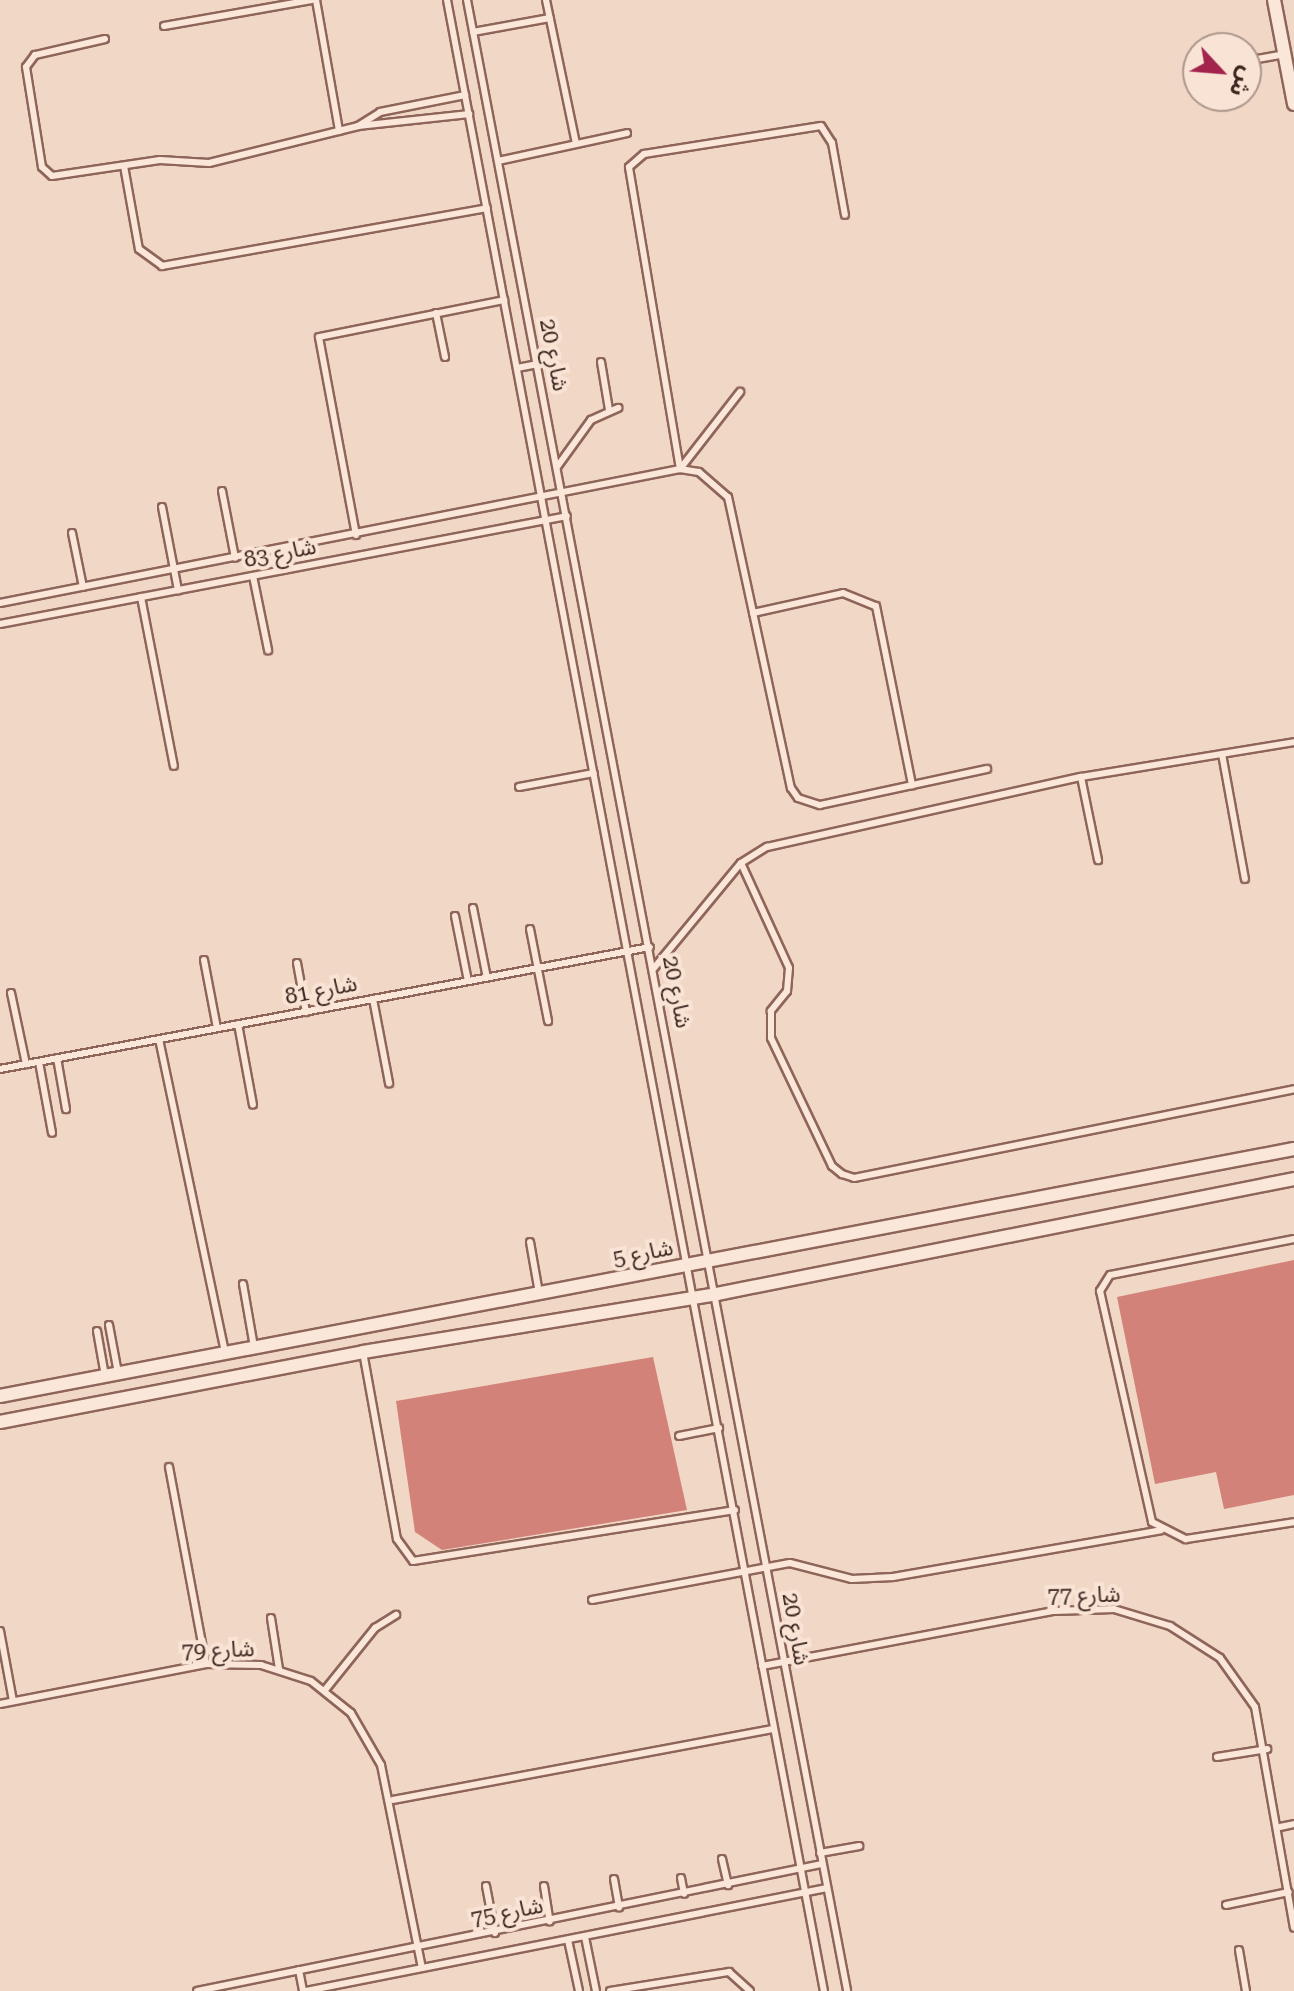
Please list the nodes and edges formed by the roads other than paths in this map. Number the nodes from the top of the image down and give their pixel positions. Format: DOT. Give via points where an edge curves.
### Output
graph roads {
  1 [pos="314,0"];
  2 [pos="447,0"];
  3 [pos="467,0"];
  4 [pos="546,0"];
  5 [pos="1274,0"];
  6 [pos="550,18"];
  7 [pos="164,26"];
  8 [pos="473,32"];
  9 [pos="105,39"];
  10 [pos="1285,54"];
  11 [pos="1262,58"];
  12 [pos="465,95"];
  13 [pos="1294,104"];
  14 [pos="469,114"];
  15 [pos="358,126"];
  16 [pos="339,131"];
  17 [pos="627,133"];
  18 [pos="576,144"];
  19 [pos="498,161"];
  20 [pos="124,166"];
  21 [pos="487,208"];
  22 [pos="845,215"];
  23 [pos="504,300"];
  24 [pos="436,313"];
  25 [pos="445,357"];
  26 [pos="601,362"];
  27 [pos="537,364"];
  28 [pos="517,368"];
  29 [pos="740,392"];
  30 [pos="618,408"];
  31 [pos="609,410"];
  32 [pos="557,467"];
  33 [pos="680,469"];
  34 [pos="222,491"];
  35 [pos="563,496"];
  36 [pos="542,500"];
  37 [pos="162,507"];
  38 [pos="567,516"];
  39 [pos="546,520"];
  40 [pos="72,533"];
  41 [pos="356,535"];
  42 [pos="235,558"];
  43 [pos="174,570"];
  44 [pos="253,576"];
  45 [pos="83,587"];
  46 [pos="178,590"];
  47 [pos="141,597"];
  48 [pos="0,603"];
  49 [pos="753,613"];
  50 [pos="0,624"];
  51 [pos="268,650"];
  52 [pos="1294,742"];
  53 [pos="1222,754"];
  54 [pos="174,766"];
  55 [pos="987,769"];
  56 [pos="594,773"];
  57 [pos="1081,777"];
  58 [pos="912,785"];
  59 [pos="519,787"];
  60 [pos="1098,860"];
  61 [pos="741,863"];
  62 [pos="1245,879"];
  63 [pos="473,908"];
  64 [pos="455,916"];
  65 [pos="530,929"];
  66 [pos="650,947"];
  67 [pos="628,951"];
  68 [pos="204,960"];
  69 [pos="297,963"];
  70 [pos="537,968"];
  71 [pos="654,968"];
  72 [pos="487,978"];
  73 [pos="468,981"];
  74 [pos="11,993"];
  75 [pos="373,999"];
  76 [pos="306,1012"];
  77 [pos="548,1021"];
  78 [pos="238,1024"];
  79 [pos="217,1028"];
  80 [pos="159,1039"];
  81 [pos="57,1058"];
  82 [pos="39,1062"];
  83 [pos="26,1064"];
  84 [pos="0,1069"];
  85 [pos="389,1083"];
  86 [pos="1294,1089"];
  87 [pos="253,1105"];
  88 [pos="66,1109"];
  89 [pos="52,1133"];
  90 [pos="1294,1149"];
  91 [pos="1294,1179"];
  92 [pos="1294,1239"];
  93 [pos="530,1242"];
  94 [pos="710,1260"];
  95 [pos="688,1265"];
  96 [pos="243,1284"];
  97 [pos="539,1293"];
  98 [pos="717,1294"];
  99 [pos="694,1298"];
  100 [pos="109,1325"];
  101 [pos="97,1331"];
  102 [pos="254,1347"];
  103 [pos="363,1352"];
  104 [pos="225,1353"];
  105 [pos="111,1374"];
  106 [pos="0,1396"];
  107 [pos="0,1422"];
  108 [pos="719,1428"];
  109 [pos="679,1436"];
  110 [pos="169,1467"];
  111 [pos="735,1510"];
  112 [pos="1294,1522"];
  113 [pos="1161,1530"];
  114 [pos="767,1568"];
  115 [pos="747,1572"];
  116 [pos="592,1600"];
  117 [pos="396,1615"];
  118 [pos="271,1618"];
  119 [pos="0,1631"];
  120 [pos="783,1662"];
  121 [pos="206,1664"];
  122 [pos="762,1666"];
  123 [pos="279,1669"];
  124 [pos="325,1690"];
  125 [pos="13,1701"];
  126 [pos="0,1704"];
  127 [pos="772,1729"];
  128 [pos="1267,1749"];
  129 [pos="1217,1757"];
  130 [pos="393,1800"];
  131 [pos="1294,1824"];
  132 [pos="1280,1827"];
  133 [pos="859,1846"];
  134 [pos="820,1853"];
  135 [pos="722,1859"];
  136 [pos="822,1864"];
  137 [pos="800,1869"];
  138 [pos="681,1878"];
  139 [pos="614,1879"];
  140 [pos="728,1885"];
  141 [pos="486,1886"];
  142 [pos="544,1886"];
  143 [pos="827,1888"];
  144 [pos="1289,1892"];
  145 [pos="804,1893"];
  146 [pos="684,1894"];
  147 [pos="1226,1905"];
  148 [pos="619,1908"];
  149 [pos="1293,1919"];
  150 [pos="550,1922"];
  151 [pos="1294,1928"];
  152 [pos="495,1933"];
  153 [pos="585,1937"];
  154 [pos="568,1940"];
  155 [pos="419,1948"];
  156 [pos="1239,1950"];
  157 [pos="422,1968"];
  158 [pos="299,1970"];
  159 [pos="197,1991"];
  160 [pos="304,1991"];
  161 [pos="579,1991"];
  162 [pos="596,1991"];
  163 [pos="610,1991"];
  164 [pos="750,1991"];
  165 [pos="824,1991"];
  166 [pos="847,1991"];
  167 [pos="1246,1991"];
  1 -- 7 [label="lane"];
  1 -- 16 [label="lane"];
  2 -- 12 [label="lane, شارع 20"];
  3 -- 8 [label="lane, شارع 20"];
  4 -- 6 [label="lane"];
  5 -- 10 [label="street"];
  6 -- 8 [label="lane"];
  6 -- 18 [label="lane"];
  8 -- 19 [label="lane, شارع 20"];
  9 -- 20 [label="lane" via="35,55 25,73 44,170 57,177"];
  10 -- 11 [label="lane"];
  10 -- 13 [label="street"];
  12 -- 14 [label="lane, شارع 20"];
  12 -- 15 [label="lane" via="380,112"];
  14 -- 15 [label="lane"];
  14 -- 21 [label="lane, شارع 20"];
  15 -- 16 [label="lane"];
  16 -- 20 [label="lane" via="209,163 160,160"];
  17 -- 18 [label="lane"];
  18 -- 19 [label="lane"];
  19 -- 27 [label="lane, شارع 20"];
  20 -- 21 [label="lane" via="139,249 162,266"];
  21 -- 23 [label="lane, شارع 20"];
  22 -- 33 [label="lane" via="832,143 821,126 644,154 629,167"];
  23 -- 24 [label="lane"];
  23 -- 28 [label="lane, شارع 20"];
  24 -- 25 [label="lane"];
  24 -- 41 [label="lane" via="319,337"];
  26 -- 31 [label="lane"];
  27 -- 28 [label="lane"];
  27 -- 32 [label="lane, شارع 20"];
  28 -- 36 [label="lane, شارع 20"];
  29 -- 33 [label="lane"];
  30 -- 31 [label="lane"];
  31 -- 32 [label="lane" via="591,420"];
  32 -- 35 [label="lane, شارع 20"];
  33 -- 35 [label="lane, شارع 83"];
  33 -- 49 [label="lane" via="716,481 728,497"];
  34 -- 42 [label="lane"];
  35 -- 36 [label="lane, شارع 83"];
  35 -- 38 [label="lane, شارع 20"];
  36 -- 39 [label="lane, شارع 20"];
  36 -- 41 [label="lane, شارع 83"];
  37 -- 43 [label="lane"];
  38 -- 39 [label="lane, شارع 83"];
  38 -- 66 [label="lane, شارع 20"];
  39 -- 44 [label="lane, شارع 83"];
  39 -- 56 [label="lane, شارع 20"];
  40 -- 45 [label="lane"];
  41 -- 42 [label="lane, شارع 83"];
  42 -- 43 [label="lane, شارع 83"];
  43 -- 45 [label="lane, شارع 83"];
  43 -- 46 [label="lane"];
  44 -- 46 [label="lane, شارع 83"];
  44 -- 51 [label="lane"];
  45 -- 48 [label="lane, شارع 83"];
  46 -- 47 [label="lane, شارع 83"];
  47 -- 50 [label="lane, شارع 83"];
  47 -- 54 [label="lane"];
  49 -- 58 [label="lane" via="791,788 798,798 820,805"];
  49 -- 58 [label="lane" via="843,593 876,606"];
  52 -- 53 [label="lane"];
  53 -- 57 [label="lane"];
  53 -- 62 [label="lane"];
  55 -- 58 [label="lane"];
  56 -- 59 [label="lane"];
  56 -- 67 [label="lane, شارع 20"];
  57 -- 60 [label="lane"];
  57 -- 61 [label="lane" via="767,847"];
  61 -- 71 [label="lane"];
  61 -- 86 [label="lane" via="789,968 787,991 771,1011 771,1038 832,1166 842,1174 854,1178"];
  63 -- 72 [label="lane"];
  64 -- 73 [label="lane"];
  65 -- 70 [label="lane"];
  66 -- 67 [label="lane, شارع 81"];
  66 -- 71 [label="lane, شارع 20"];
  67 -- 70 [label="lane, شارع 81"];
  67 -- 95 [label="lane, شارع 20"];
  68 -- 79 [label="lane"];
  69 -- 76 [label="lane"];
  70 -- 72 [label="lane, شارع 81"];
  70 -- 77 [label="lane"];
  71 -- 94 [label="lane, شارع 20"];
  72 -- 73 [label="lane, شارع 81"];
  73 -- 75 [label="lane, شارع 81"];
  74 -- 83 [label="lane"];
  75 -- 76 [label="lane, شارع 81"];
  75 -- 85 [label="lane"];
  76 -- 78 [label="lane, شارع 81"];
  78 -- 79 [label="lane, شارع 81"];
  78 -- 87 [label="lane"];
  79 -- 80 [label="lane, شارع 81"];
  80 -- 81 [label="lane, شارع 81"];
  80 -- 104 [label="lane"];
  81 -- 82 [label="lane, شارع 81"];
  81 -- 88 [label="lane"];
  82 -- 83 [label="lane, شارع 81"];
  82 -- 89 [label="lane"];
  83 -- 84 [label="lane, شارع 81"];
  90 -- 94 [label="street, شارع 5"];
  91 -- 98 [label="street"];
  92 -- 113 [label="lane" via="1110,1275 1102,1285 1146,1512"];
  93 -- 97 [label="lane"];
  94 -- 95 [label="street, شارع 5"];
  94 -- 98 [label="lane, شارع 20"];
  95 -- 97 [label="street, شارع 5"];
  95 -- 99 [label="lane, شارع 20"];
  96 -- 102 [label="lane"];
  97 -- 102 [label="street, شارع 5"];
  98 -- 99 [label="street"];
  98 -- 114 [label="lane, شارع 20"];
  99 -- 103 [label="street"];
  99 -- 108 [label="lane, شارع 20"];
  100 -- 105 [label="lane"];
  101 -- 105 [label="lane"];
  102 -- 104 [label="street, شارع 5"];
  103 -- 107 [label="street"];
  103 -- 111 [label="lane" via="397,1539 413,1561"];
  104 -- 105 [label="street, شارع 5"];
  105 -- 106 [label="street, شارع 5"];
  108 -- 109 [label="lane"];
  108 -- 111 [label="lane, شارع 20"];
  110 -- 121 [label="lane"];
  111 -- 115 [label="lane, شارع 20"];
  112 -- 113 [label="lane" via="1200,1539"];
  113 -- 114 [label="lane" via="872,1579 790,1563"];
  114 -- 115 [label="lane"];
  114 -- 120 [label="lane, شارع 20"];
  115 -- 116 [label="lane"];
  115 -- 122 [label="lane, شارع 20"];
  117 -- 124 [label="lane" via="375,1628"];
  118 -- 123 [label="lane"];
  119 -- 125 [label="lane"];
  120 -- 122 [label="lane, شارع 77"];
  120 -- 128 [label="lane, شارع 77" via="1027,1615 1114,1609 1170,1626 1220,1658 1255,1707"];
  120 -- 134 [label="lane, شارع 20"];
  121 -- 123 [label="lane, شارع 79"];
  121 -- 125 [label="lane, شارع 79"];
  122 -- 127 [label="lane, شارع 20"];
  123 -- 124 [label="lane, شارع 79"];
  124 -- 130 [label="lane, شارع 79" via="366,1733"];
  125 -- 126 [label="lane, شارع 79"];
  127 -- 130 [label="lane"];
  127 -- 137 [label="lane, شارع 20"];
  128 -- 129 [label="lane"];
  128 -- 132 [label="lane, شارع 77"];
  130 -- 155 [label="lane, شارع 79"];
  131 -- 132 [label="lane"];
  132 -- 144 [label="lane, شارع 77"];
  133 -- 134 [label="lane"];
  134 -- 136 [label="lane, شارع 20"];
  135 -- 140 [label="lane"];
  136 -- 137 [label="lane, شارع 75"];
  136 -- 143 [label="lane, شارع 20"];
  137 -- 140 [label="lane, شارع 75"];
  137 -- 145 [label="lane, شارع 20"];
  138 -- 146 [label="lane"];
  139 -- 148 [label="lane"];
  140 -- 146 [label="lane, شارع 75"];
  141 -- 152 [label="lane"];
  142 -- 150 [label="lane"];
  143 -- 145 [label="lane, شارع 75"];
  143 -- 166 [label="lane, شارع 20"];
  144 -- 147 [label="lane"];
  144 -- 149 [label="lane, شارع 77"];
  145 -- 153 [label="lane, شارع 75"];
  145 -- 165 [label="lane, شارع 20"];
  146 -- 148 [label="lane, شارع 75"];
  148 -- 150 [label="lane, شارع 75"];
  149 -- 151 [label="lane, شارع 77"];
  150 -- 152 [label="lane, شارع 75"];
  152 -- 155 [label="lane, شارع 75"];
  153 -- 154 [label="lane, شارع 75"];
  153 -- 162 [label="lane"];
  154 -- 157 [label="lane, شارع 75"];
  154 -- 161 [label="lane"];
  155 -- 157 [label="lane, شارع 79"];
  155 -- 158 [label="lane, شارع 75"];
  156 -- 167 [label="lane"];
  157 -- 160 [label="lane, شارع 75"];
  158 -- 159 [label="lane, شارع 75"];
  158 -- 160 [label="lane"];
  163 -- 164 [label="lane" via="729,1972"];
}
